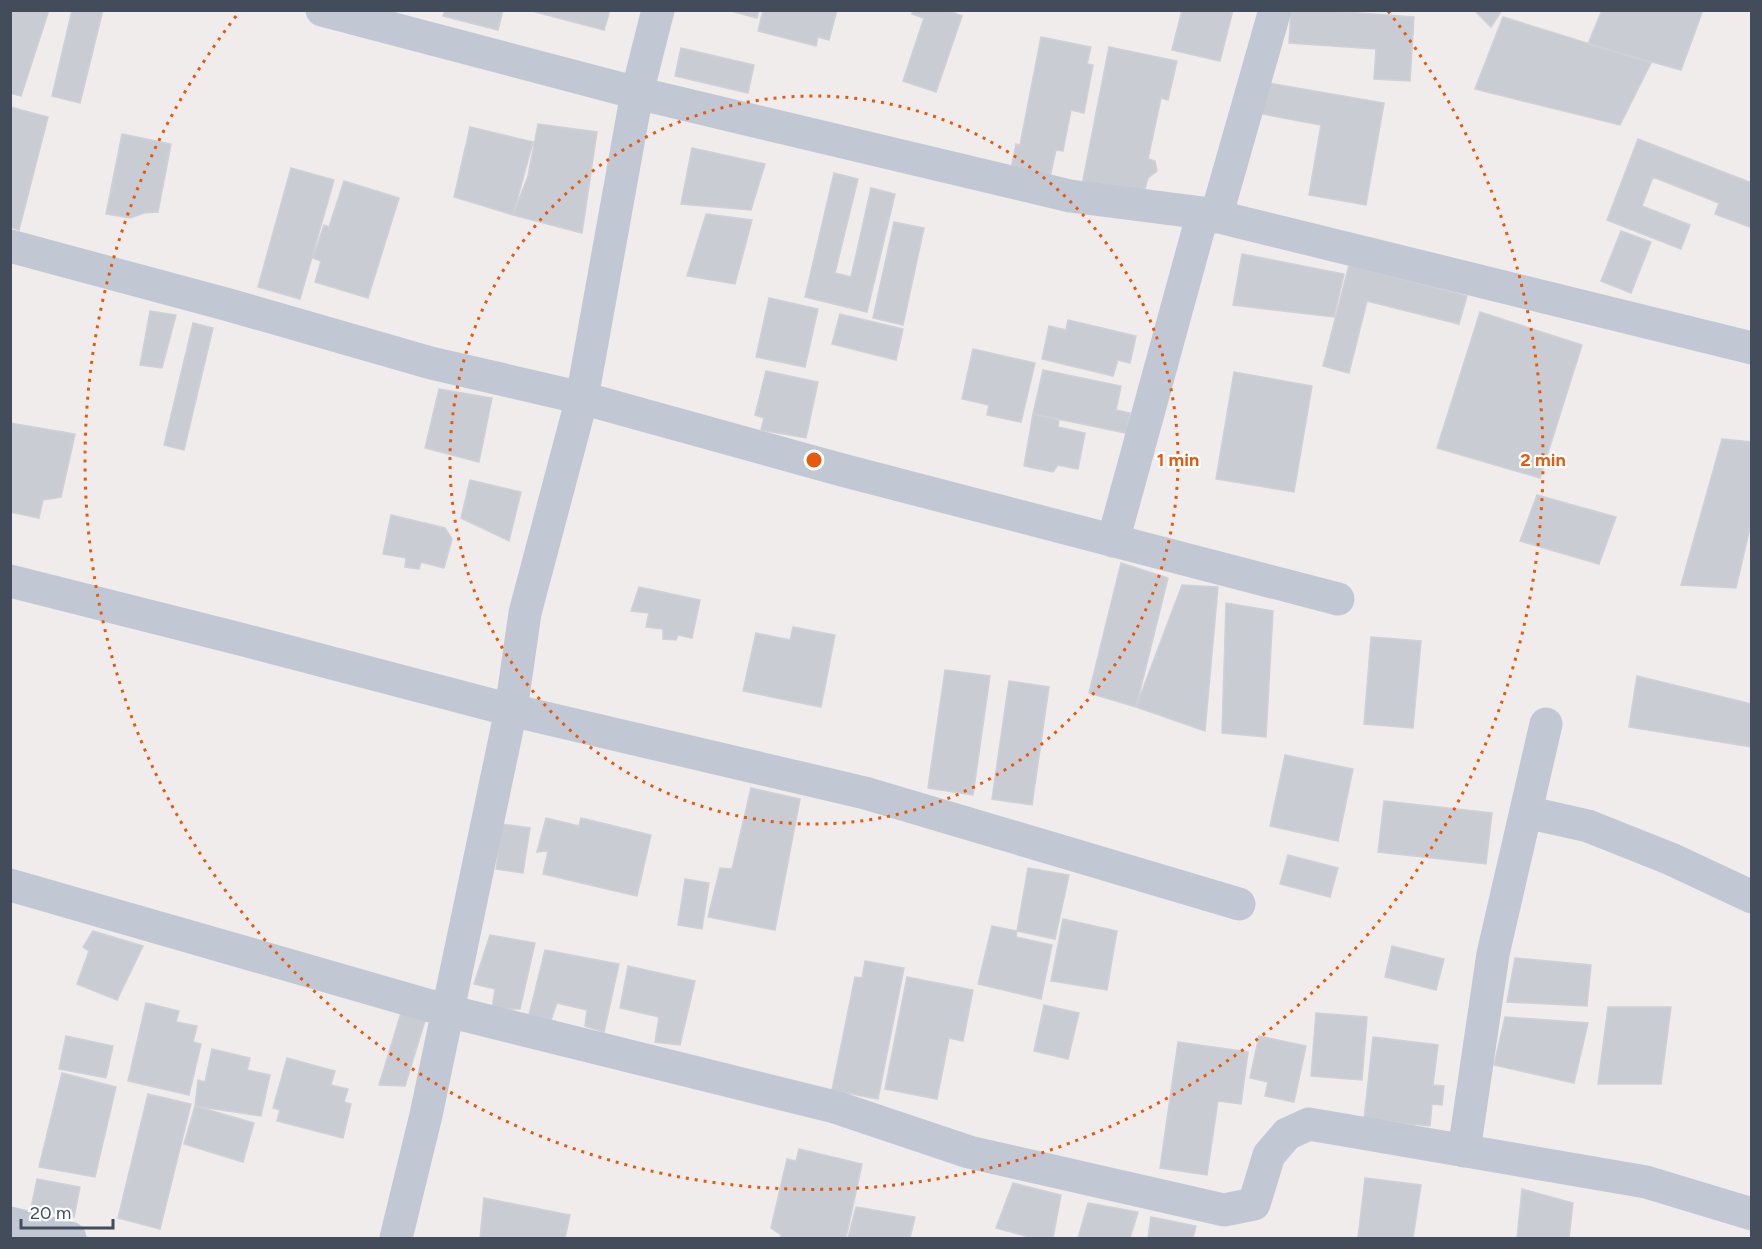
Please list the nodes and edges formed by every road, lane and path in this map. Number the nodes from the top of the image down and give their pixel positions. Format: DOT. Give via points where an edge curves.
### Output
graph roads {
  1 [pos="322,10"];
  2 [pos="658,10"];
  3 [pos="1275,10"];
  4 [pos="637,93"];
  5 [pos="1210,215"];
  6 [pos="10,246"];
  7 [pos="1752,348"];
  8 [pos="582,398"];
  9 [pos="1113,541"];
  10 [pos="10,582"];
  11 [pos="1338,599"];
  12 [pos="511,710"];
  13 [pos="1546,724"];
  14 [pos="1526,812"];
  15 [pos="10,885"];
  16 [pos="1752,897"];
  17 [pos="1239,904"];
  18 [pos="448,1011"];
  19 [pos="1464,1151"];
  20 [pos="1752,1214"];
  21 [pos="10,1223"];
  22 [pos="70,1239"];
  23 [pos="396,1239"];
  1 -- 4 [label="street"];
  2 -- 4 [label="street"];
  3 -- 5 [label="street"];
  4 -- 5 [label="street" via="1070,196"];
  4 -- 8 [label="street"];
  5 -- 7 [label="street"];
  5 -- 9 [label="street"];
  6 -- 8 [label="street" via="431,363"];
  8 -- 9 [label="street"];
  8 -- 12 [label="street" via="525,613"];
  9 -- 11 [label="street"];
  10 -- 12 [label="street"];
  12 -- 17 [label="street" via="865,793"];
  12 -- 18 [label="street"];
  13 -- 14 [label="street"];
  14 -- 16 [label="street" via="1588,826"];
  14 -- 19 [label="street" via="1493,954"];
  15 -- 18 [label="street"];
  18 -- 19 [label="street" via="835,1107 969,1152 1224,1210 1254,1204 1269,1155 1287,1134 1309,1124"];
  18 -- 23 [label="street"];
  19 -- 20 [label="street" via="1646,1182"];
  21 -- 22 [label="street"];
}
